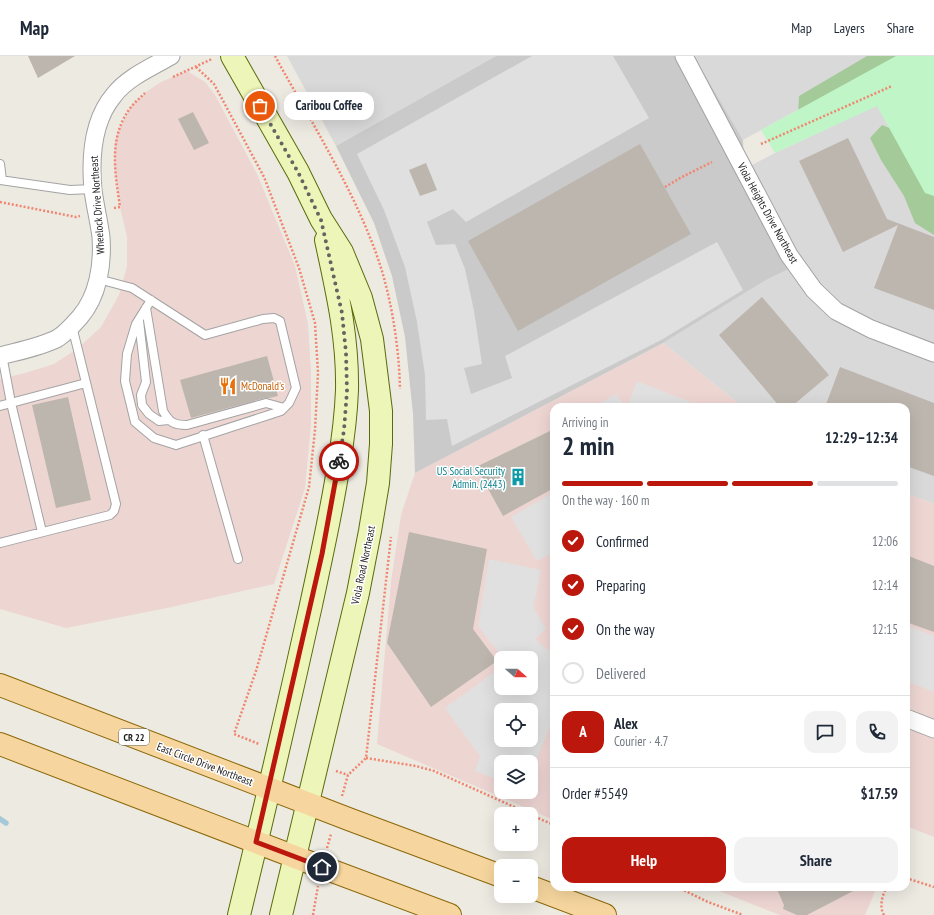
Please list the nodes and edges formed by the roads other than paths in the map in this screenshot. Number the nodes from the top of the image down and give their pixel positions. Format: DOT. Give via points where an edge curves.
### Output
graph roads {
  1 [pos="171,56"];
  2 [pos="684,56"];
  3 [pos="222,57"];
  4 [pos="0,164"];
  5 [pos="1,180"];
  6 [pos="93,189"];
  7 [pos="321,220"];
  8 [pos="98,278"];
  9 [pos="151,300"];
  10 [pos="146,308"];
  11 [pos="139,320"];
  12 [pos="72,326"];
  13 [pos="934,353"];
  14 [pos="1,356"];
  15 [pos="86,383"];
  16 [pos="11,403"];
  17 [pos="0,406"];
  18 [pos="284,408"];
  19 [pos="168,420"];
  20 [pos="203,436"];
  21 [pos="42,532"];
  22 [pos="0,543"];
  23 [pos="238,559"];
  24 [pos="0,685"];
  25 [pos="910,720"];
  26 [pos="934,729"];
  27 [pos="0,744"];
  28 [pos="269,788"];
  29 [pos="308,803"];
  30 [pos="256,842"];
  31 [pos="295,857"];
  32 [pos="494,873"];
  33 [pos="538,890"];
  34 [pos="238,915"];
  35 [pos="281,915"];
  36 [pos="450,915"];
  37 [pos="605,915"];
  1 -- 6 [label="street, Wheelock Drive Northeast" via="125,84 103,111 96,129 93,149"];
  2 -- 13 [label="street, Viola Heights Drive Northeast" via="789,255 814,290 836,311 871,329"];
  3 -- 7 [label="main road, Viola Road Northeast" via="298,172"];
  4 -- 5 [label="lane"];
  5 -- 6 [label="lane" via="70,190"];
  6 -- 8 [label="street, Wheelock Drive Northeast" via="101,238"];
  7 -- 28 [label="main road, Viola Road Northeast" via="342,313 346,347 347,391 344,430 322,554"];
  7 -- 29 [label="main road, Viola Road Northeast" via="342,252 361,298 372,339 381,411 381,444 377,490 359,586"];
  8 -- 9 [label="lane" via="132,288"];
  8 -- 12 [label="street, Wheelock Drive Northeast" via="85,311"];
  9 -- 10 [label="lane"];
  9 -- 18 [label="lane" via="205,335 263,319 274,318 280,321 296,388"];
  10 -- 11 [label="lane"];
  10 -- 19 [label="lane" via="163,411"];
  11 -- 19 [label="lane" via="146,382 141,395 142,405 159,421"];
  11 -- 20 [label="lane" via="127,354 125,381 135,422 154,438 176,445"];
  12 -- 14 [label="street, Wheelock Drive Northeast" via="58,338"];
  12 -- 15 [label="lane"];
  14 -- 16 [label="lane"];
  15 -- 16 [label="lane"];
  15 -- 21 [label="lane" via="116,504 114,511 110,515"];
  16 -- 17 [label="lane"];
  16 -- 21 [label="lane"];
  18 -- 19 [label="lane" via="266,403 187,425 178,425"];
  18 -- 20 [label="lane"];
  20 -- 23 [label="lane"];
  21 -- 22 [label="lane"];
  24 -- 28 [label="main road, East Circle Drive Northeast / CR 22"];
  25 -- 26 [label="street"];
  27 -- 30 [label="main road"];
  28 -- 29 [label="main road, East Circle Drive Northeast / CR 22"];
  28 -- 30 [label="main road, Viola Road Northeast"];
  29 -- 31 [label="main road, Viola Road Northeast"];
  29 -- 32 [label="main road, East Circle Drive Northeast / CR 22"];
  30 -- 31 [label="main road"];
  30 -- 34 [label="main road, Viola Road Northeast"];
  31 -- 35 [label="main road, Viola Road Northeast"];
  31 -- 36 [label="main road"];
  33 -- 37 [label="main road"];
}
